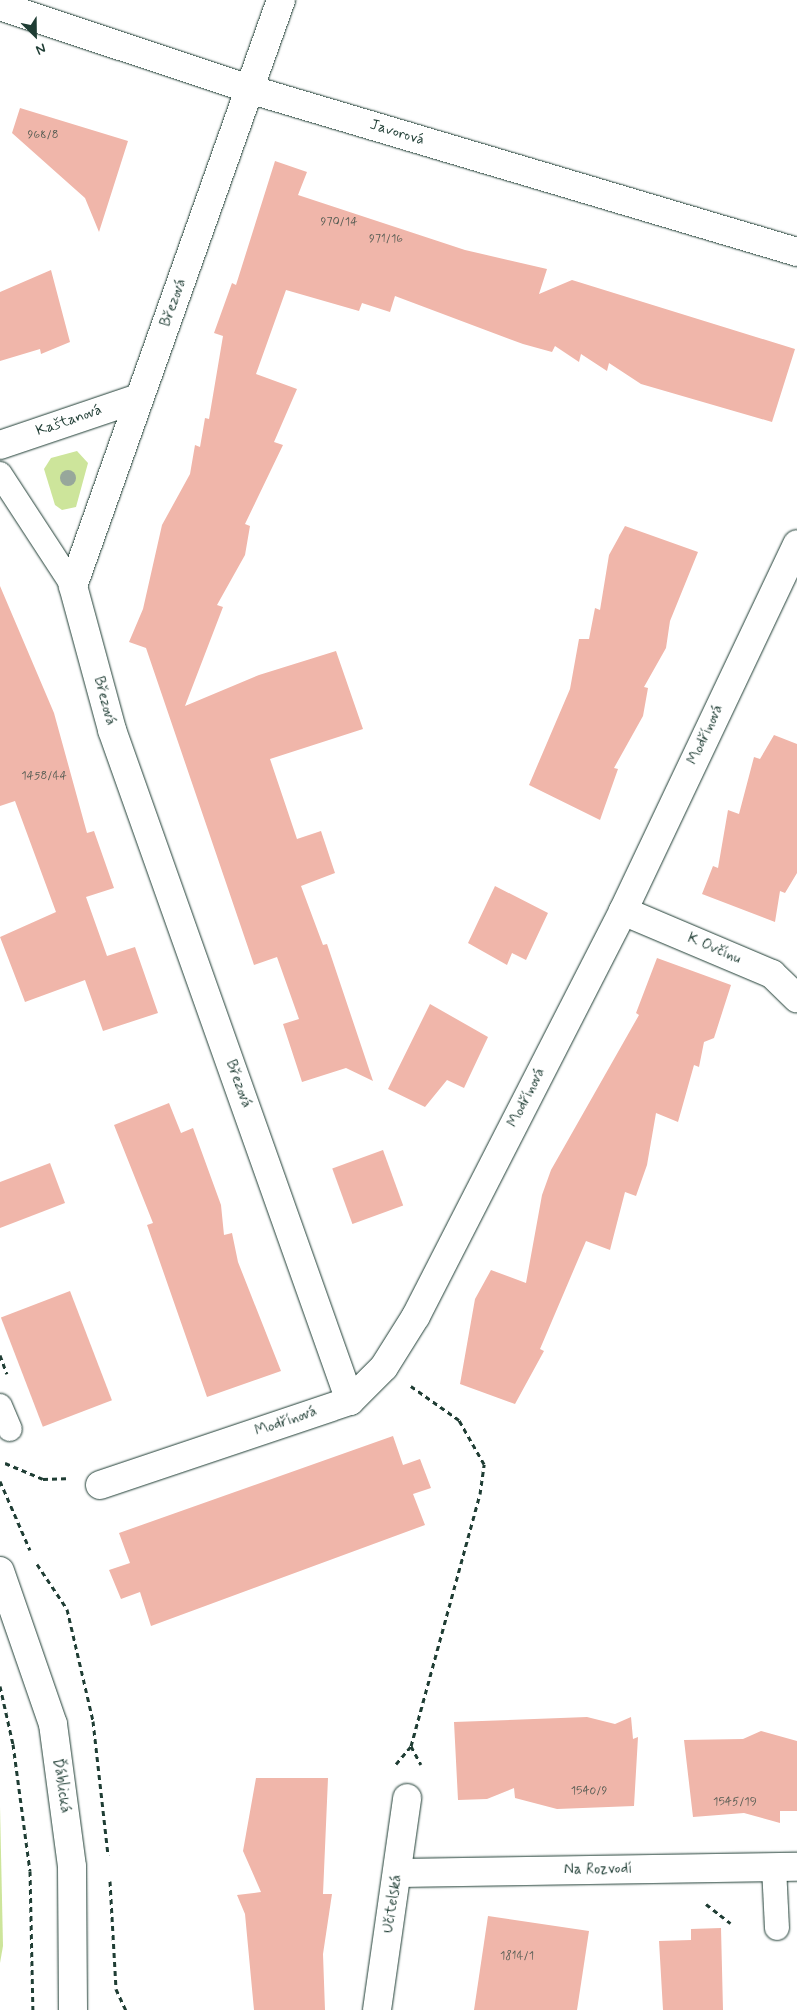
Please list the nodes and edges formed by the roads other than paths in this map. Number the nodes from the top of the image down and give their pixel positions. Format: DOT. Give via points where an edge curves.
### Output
graph roads {
  1 [pos="281,0"];
  2 [pos="0,6"];
  3 [pos="252,90"];
  4 [pos="797,252"];
  5 [pos="139,398"];
  6 [pos="0,445"];
  7 [pos="0,474"];
  8 [pos="797,544"];
  9 [pos="73,586"];
  10 [pos="623,911"];
  11 [pos="797,998"];
  12 [pos="350,1401"];
  13 [pos="0,1406"];
  14 [pos="10,1429"];
  15 [pos="100,1485"];
  16 [pos="0,1571"];
  17 [pos="407,1798"];
  18 [pos="786,1867"];
  19 [pos="398,1873"];
  20 [pos="777,1928"];
  21 [pos="73,2010"];
  22 [pos="377,2010"];
  1 -- 3 [label="street, Březová"];
  2 -- 3 [label="street, Javorová"];
  3 -- 4 [label="street, Javorová"];
  3 -- 5 [label="street, Březová"];
  5 -- 6 [label="street, Kaštanová"];
  5 -- 9 [label="street, Březová"];
  7 -- 9 [label="lane"];
  8 -- 10 [label="street, Modřínová"];
  9 -- 12 [label="street, Březová" via="112,730"];
  10 -- 11 [label="street, K Ovčínu" via="772,974"];
  10 -- 12 [label="street, Modřínová" via="416,1316 384,1367"];
  12 -- 15 [label="street, Modřínová"];
  13 -- 14 [label="lane"];
  16 -- 21 [label="street, Ďáblická" via="52,1724 72,1867"];
  17 -- 19 [label="street, Učitelská"];
  18 -- 19 [label="street, Na Rozvodí"];
  18 -- 20 [label="lane"];
  19 -- 22 [label="street, Učitelská"];
}
